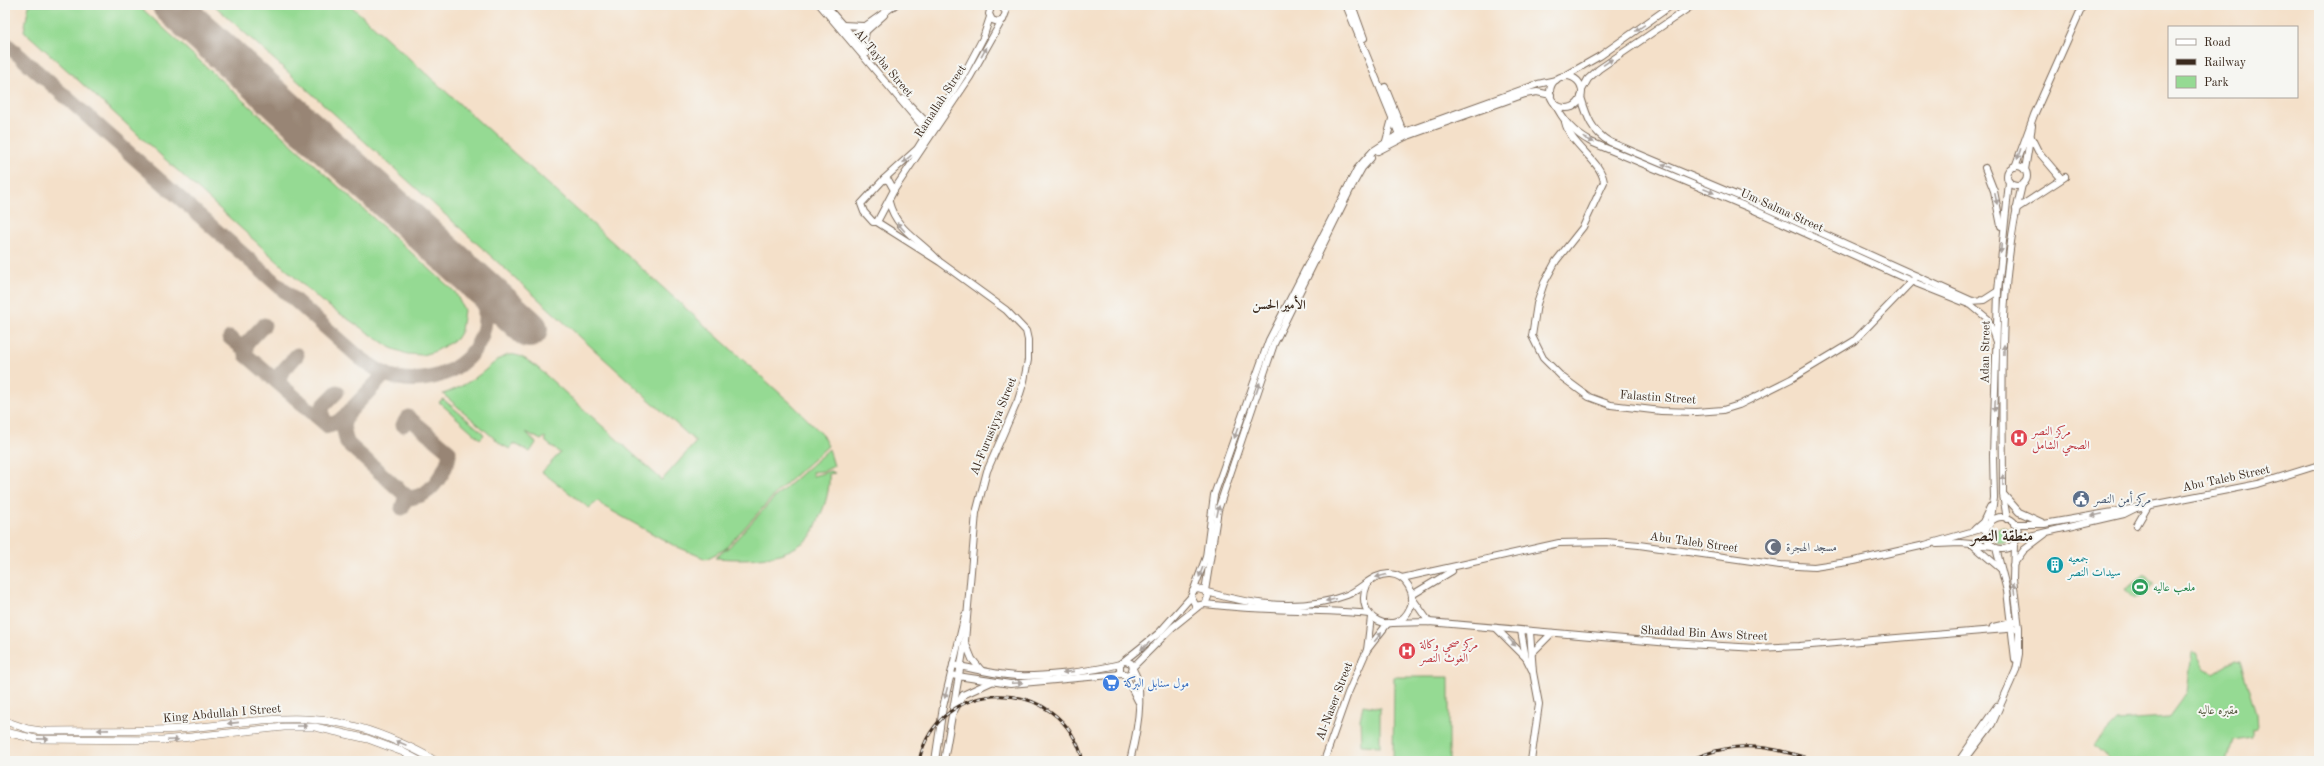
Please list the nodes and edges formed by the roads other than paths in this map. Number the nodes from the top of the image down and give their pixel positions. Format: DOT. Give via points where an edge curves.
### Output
graph roads {
  1 [pos="820,5"];
  2 [pos="826,5"];
  3 [pos="895,5"];
  4 [pos="984,5"];
  5 [pos="1346,5"];
  6 [pos="1352,5"];
  7 [pos="1672,5"];
  8 [pos="1694,5"];
  9 [pos="2083,5"];
  10 [pos="1003,6"];
  11 [pos="991,10"];
  12 [pos="1001,22"];
  13 [pos="843,24"];
  14 [pos="864,28"];
  15 [pos="852,38"];
  16 [pos="863,48"];
  17 [pos="1563,77"];
  18 [pos="1556,80"];
  19 [pos="1582,90"];
  20 [pos="1551,95"];
  21 [pos="1581,97"];
  22 [pos="1554,102"];
  23 [pos="2034,115"];
  24 [pos="1392,116"];
  25 [pos="1398,118"];
  26 [pos="1565,122"];
  27 [pos="1413,128"];
  28 [pos="931,131"];
  29 [pos="1402,135"];
  30 [pos="2030,136"];
  31 [pos="1386,141"];
  32 [pos="2015,167"];
  33 [pos="1985,168"];
  34 [pos="2025,170"];
  35 [pos="884,179"];
  36 [pos="2009,182"];
  37 [pos="2022,185"];
  38 [pos="894,190"];
  39 [pos="889,202"];
  40 [pos="2016,209"];
  41 [pos="877,222"];
  42 [pos="2003,231"];
  43 [pos="940,262"];
  44 [pos="1913,278"];
  45 [pos="1998,291"];
  46 [pos="1996,342"];
  47 [pos="2319,465"];
  48 [pos="2003,495"];
  49 [pos="1994,498"];
  50 [pos="2148,506"];
  51 [pos="2136,508"];
  52 [pos="2007,519"];
  53 [pos="2014,524"];
  54 [pos="2044,524"];
  55 [pos="1989,525"];
  56 [pos="2137,525"];
  57 [pos="1972,531"];
  58 [pos="2046,533"];
  59 [pos="2015,541"];
  60 [pos="1971,544"];
  61 [pos="1925,545"];
  62 [pos="1994,547"];
  63 [pos="1460,566"];
  64 [pos="2012,567"];
  65 [pos="2001,569"];
  66 [pos="1402,578"];
  67 [pos="1367,585"];
  68 [pos="1206,592"];
  69 [pos="1192,594"];
  70 [pos="1412,596"];
  71 [pos="1202,605"];
  72 [pos="965,615"];
  73 [pos="1370,616"];
  74 [pos="1428,622"];
  75 [pos="1390,623"];
  76 [pos="2019,625"];
  77 [pos="2012,626"];
  78 [pos="1496,628"];
  79 [pos="1521,631"];
  80 [pos="1530,632"];
  81 [pos="1552,633"];
  82 [pos="965,641"];
  83 [pos="1367,650"];
  84 [pos="1532,653"];
  85 [pos="1526,658"];
  86 [pos="1122,662"];
  87 [pos="953,665"];
  88 [pos="960,666"];
  89 [pos="1133,668"];
  90 [pos="980,670"];
  91 [pos="1088,670"];
  92 [pos="1533,672"];
  93 [pos="951,675"];
  94 [pos="1123,675"];
  95 [pos="958,676"];
  96 [pos="1087,678"];
  97 [pos="992,682"];
  98 [pos="1138,702"];
  99 [pos="5,721"];
  100 [pos="940,721"];
  101 [pos="950,722"];
  102 [pos="5,732"];
  103 [pos="420,761"];
  104 [pos="435,761"];
  105 [pos="935,761"];
  106 [pos="944,761"];
  107 [pos="1130,761"];
  108 [pos="1324,761"];
  109 [pos="1531,761"];
  110 [pos="1959,761"];
  111 [pos="1964,761"];
  1 -- 15 [label="street, Al-Tayba Street"];
  2 -- 13 [label="street, Al-Tayba Street"];
  3 -- 14 [label="street"];
  4 -- 11 [label="street"];
  5 -- 24 [label="street"];
  6 -- 25 [label="street"];
  7 -- 17 [label="street, one-way" via="1595,59"];
  19 -- 8 [label="street, one-way" via="1595,72"];
  9 -- 23 [label="street"];
  10 -- 12 [label="street, Ramallah Street" via="1006,17"];
  11 -- 12 [label="street" via="994,22"];
  11 -- 28 [label="street, Ramallah Street" via="983,38"];
  28 -- 12 [label="street, Ramallah Street, one-way" via="970,77"];
  13 -- 14 [label="street"];
  13 -- 15 [label="street, Al-Tayba Street"];
  14 -- 15 [label="street"];
  14 -- 16 [label="street"];
  15 -- 16 [label="street, Al-Tayba Street"];
  15 -- 28 [label="street, Al-Tayba Street"];
  16 -- 28 [label="street, Al-Tayba Street"];
  17 -- 18 [label="street"];
  17 -- 19 [label="street" via="1577,80"];
  18 -- 20 [label="street" via="1552,85"];
  18 -- 27 [label="street"];
  19 -- 21 [label="street"];
  20 -- 22 [label="street"];
  20 -- 29 [label="street" via="1542,92 1529,93"];
  21 -- 22 [label="street" via="1578,103 1571,107 1560,106"];
  44 -- 21 [label="street, Um Salma Street, one-way" via="1755,203 1610,142 1593,128"];
  22 -- 26 [label="street, Um Salma Street"];
  23 -- 30 [label="street"];
  23 -- 32 [label="street, one-way"];
  24 -- 29 [label="street"];
  24 -- 31 [label="street" via="1392,126"];
  25 -- 27 [label="street"];
  25 -- 29 [label="street"];
  26 -- 44 [label="street, Um Salma Street, one-way" via="1581,137 1602,147"];
  26 -- 44 [label="street, Falastin Street" via="1572,138 1601,173 1604,182 1583,226 1556,261 1544,283 1537,304 1532,336 1548,364 1589,397 1611,405 1661,411 1708,411 1739,405 1791,379 1847,346"];
  27 -- 29 [label="street"];
  28 -- 35 [label="street, Ramallah Street, one-way" via="911,155"];
  28 -- 38 [label="street, Ramallah Street"];
  29 -- 31 [label="street"];
  68 -- 29 [label="street, one-way" via="1218,510 1274,344 1362,168 1377,152"];
  30 -- 34 [label="street"];
  30 -- 40 [label="street" via="2038,151 2063,177"];
  31 -- 69 [label="street, one-way" via="1357,168 1269,340 1214,495 1206,557"];
  32 -- 34 [label="street"];
  32 -- 36 [label="street" via="2009,171"];
  33 -- 42 [label="street, one-way" via="1994,191"];
  34 -- 37 [label="street" via="2027,179"];
  35 -- 38 [label="street" via="892,184"];
  35 -- 41 [label="street, Ramallah Street" via="861,204 866,216"];
  36 -- 37 [label="street" via="2015,186"];
  36 -- 42 [label="street, Adan Street"];
  37 -- 40 [label="street, Adan Street"];
  38 -- 39 [label="street, Ramallah Street"];
  39 -- 41 [label="street, Ramallah Street"];
  43 -- 39 [label="street, Al-Furusiyya Street, one-way" via="900,226 893,216"];
  48 -- 40 [label="street, Adan Street, one-way" via="2006,280"];
  41 -- 43 [label="street, Al-Furusiyya Street"];
  42 -- 45 [label="street, Adan Street, one-way"];
  43 -- 72 [label="street, Al-Furusiyya Street" via="1014,317 1026,331 1029,348 1018,400 982,484 976,513"];
  44 -- 45 [label="street, Um Salma Street" via="1972,301 1984,300"];
  44 -- 46 [label="street, Um Salma Street" via="1978,309 1988,319"];
  45 -- 46 [label="street, Adan Street"];
  46 -- 49 [label="street, Adan Street, one-way"];
  47 -- 50 [label="street, Abu Taleb Street" via="2258,484"];
  48 -- 52 [label="street, Adan Street"];
  48 -- 54 [label="street" via="2019,512"];
  49 -- 55 [label="street, Adan Street"];
  49 -- 57 [label="street" via="1983,522"];
  50 -- 51 [label="street, Abu Taleb Street"];
  50 -- 56 [label="street"];
  51 -- 54 [label="street, Abu Taleb Street, one-way"];
  51 -- 58 [label="street, Abu Taleb Street" via="2130,513"];
  52 -- 53 [label="street"];
  52 -- 55 [label="street" via="1994,519"];
  53 -- 54 [label="street, Abu Taleb Street"];
  53 -- 59 [label="street" via="2017,530"];
  55 -- 57 [label="street, Abu Taleb Street"];
  55 -- 62 [label="street" via="1988,541"];
  57 -- 61 [label="street, Abu Taleb Street"];
  58 -- 59 [label="street, Abu Taleb Street"];
  58 -- 64 [label="street" via="2024,550"];
  59 -- 62 [label="street" via="2003,549"];
  59 -- 64 [label="street"];
  60 -- 61 [label="street, Abu Taleb Street"];
  60 -- 62 [label="street, Abu Taleb Street"];
  60 -- 65 [label="street"];
  61 -- 63 [label="street, Abu Taleb Street" via="1854,561 1804,567 1639,545 1566,542"];
  62 -- 65 [label="street"];
  63 -- 66 [label="street, Abu Taleb Street"];
  63 -- 70 [label="street, Abu Taleb Street" via="1438,577"];
  76 -- 64 [label="street, one-way"];
  65 -- 77 [label="street"];
  66 -- 67 [label="street, one-way" via="1383,574"];
  66 -- 70 [label="street"];
  67 -- 68 [label="street, one-way" via="1339,598 1303,604 1244,603"];
  67 -- 73 [label="street" via="1363,600"];
  68 -- 69 [label="street" via="1198,589"];
  68 -- 71 [label="street" via="1208,600"];
  69 -- 71 [label="street" via="1193,604"];
  69 -- 86 [label="street, one-way" via="1159,633"];
  70 -- 74 [label="street"];
  70 -- 75 [label="street" via="1406,615"];
  71 -- 73 [label="street" via="1242,609 1324,610"];
  71 -- 89 [label="street" via="1173,627"];
  72 -- 82 [label="street, Al-Furusiyya Street"];
  72 -- 87 [label="street, Al-Furusiyya Street"];
  73 -- 75 [label="street" via="1379,622"];
  73 -- 83 [label="street, Al-Naser Street"];
  74 -- 75 [label="street, Shaddad Bin Aws Street"];
  74 -- 78 [label="street, Shaddad Bin Aws Street"];
  83 -- 75 [label="street, Al-Naser Street, one-way"];
  76 -- 77 [label="street, Shaddad Bin Aws Street"];
  76 -- 111 [label="street" via="2019,654 2009,688 1992,724"];
  77 -- 81 [label="street, Shaddad Bin Aws Street" via="1978,631 1757,648"];
  77 -- 110 [label="street" via="2015,654 2010,678 1995,710"];
  78 -- 79 [label="street, Shaddad Bin Aws Street"];
  78 -- 85 [label="street, one-way"];
  79 -- 80 [label="street, Shaddad Bin Aws Street"];
  79 -- 85 [label="street"];
  80 -- 81 [label="street, Shaddad Bin Aws Street"];
  80 -- 84 [label="street"];
  81 -- 84 [label="street"];
  82 -- 88 [label="street, Al-Furusiyya Street"];
  82 -- 90 [label="street" via="972,659"];
  83 -- 108 [label="street, Al-Naser Street" via="1345,700"];
  84 -- 92 [label="street"];
  85 -- 92 [label="street"];
  86 -- 89 [label="street" via="1131,663"];
  86 -- 91 [label="street"];
  86 -- 94 [label="street" via="1119,670"];
  87 -- 88 [label="street"];
  87 -- 93 [label="street, Al-Furusiyya Street"];
  88 -- 90 [label="street"];
  88 -- 95 [label="street, Al-Furusiyya Street"];
  89 -- 94 [label="street" via="1131,673"];
  89 -- 98 [label="street" via="1139,681"];
  91 -- 90 [label="street, one-way" via="1019,676"];
  91 -- 96 [label="street"];
  92 -- 109 [label="street" via="1539,704"];
  93 -- 95 [label="street"];
  93 -- 100 [label="street, Al-Furusiyya Street, one-way"];
  94 -- 96 [label="street"];
  94 -- 98 [label="street"];
  95 -- 97 [label="street"];
  95 -- 101 [label="street, Al-Furusiyya Street"];
  97 -- 96 [label="street, one-way" via="1019,684"];
  97 -- 101 [label="street" via="963,695"];
  98 -- 107 [label="street"];
  104 -- 99 [label="main road, King Abdullah I Street, one-way" via="370,730 316,719 284,718 166,730 49,731 28,729"];
  100 -- 101 [label="street"];
  100 -- 105 [label="street, Al-Furusiyya Street"];
  101 -- 106 [label="street, Al-Furusiyya Street"];
  102 -- 103 [label="main road, King Abdullah I Street, one-way" via="36,739 163,740 284,727 315,727 368,739"];
}
